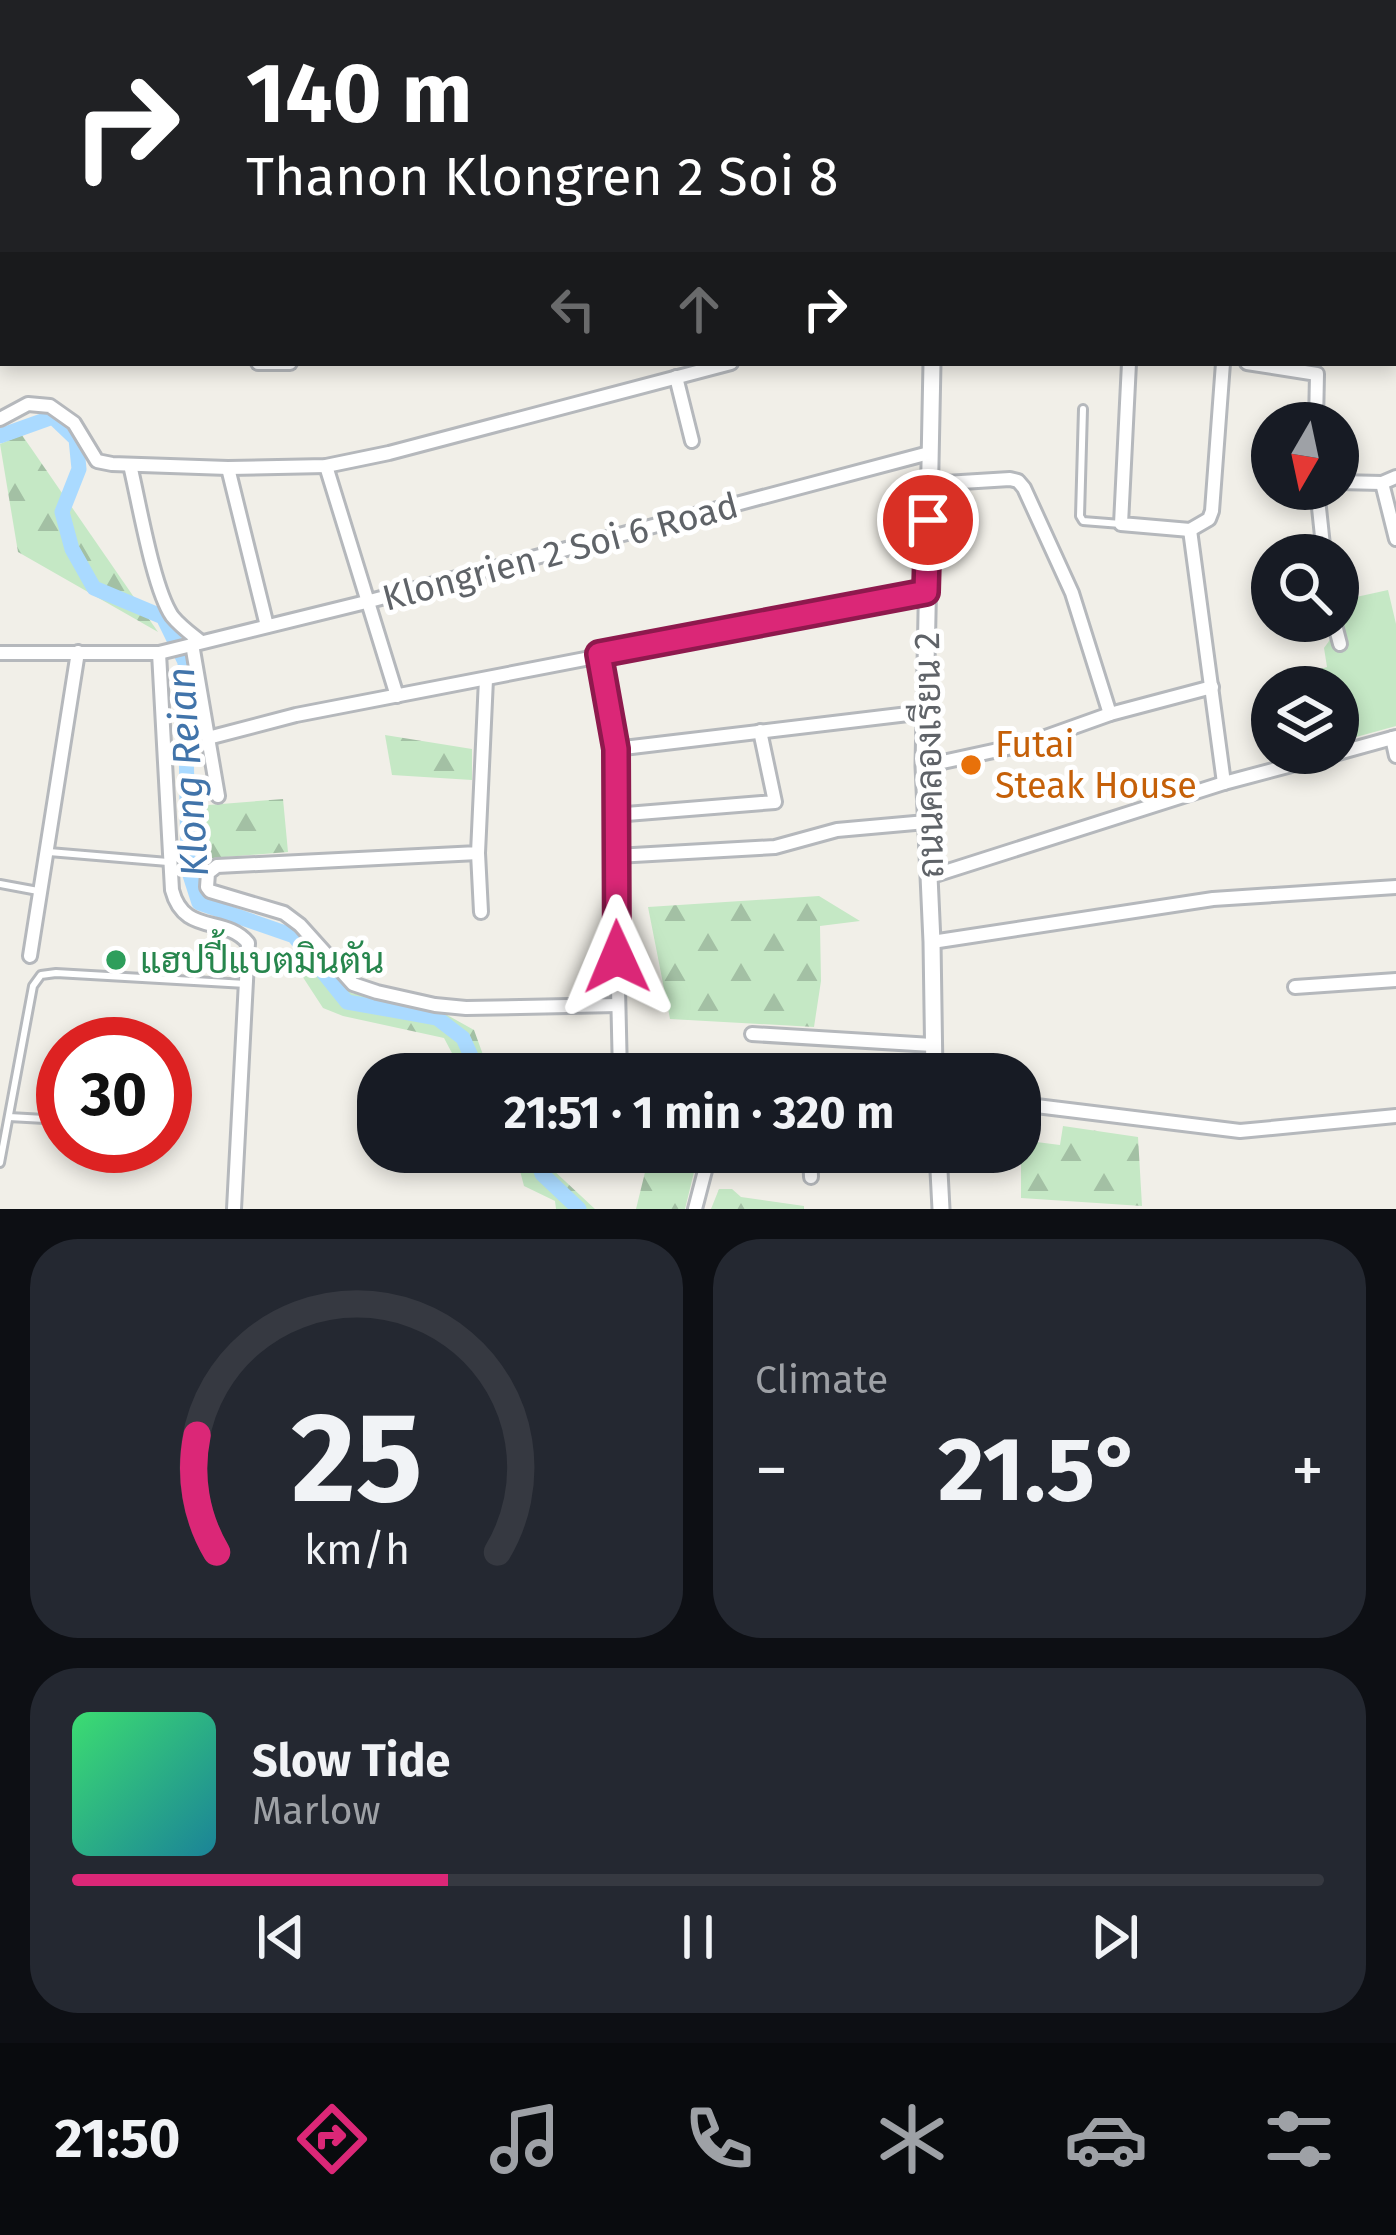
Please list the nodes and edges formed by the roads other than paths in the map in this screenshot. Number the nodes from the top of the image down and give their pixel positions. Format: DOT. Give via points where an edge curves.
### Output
graph roads {
  1 [pos="6,0"];
  2 [pos="48,0"];
  3 [pos="719,366"];
  4 [pos="932,366"];
  5 [pos="1129,366"];
  6 [pos="1222,366"];
  7 [pos="1266,366"];
  8 [pos="676,377"];
  9 [pos="1316,402"];
  10 [pos="1083,409"];
  11 [pos="0,419"];
  12 [pos="692,441"];
  13 [pos="929,453"];
  14 [pos="130,465"];
  15 [pos="326,466"];
  16 [pos="228,468"];
  17 [pos="1389,480"];
  18 [pos="1359,481"];
  19 [pos="929,484"];
  20 [pos="1121,524"];
  21 [pos="1190,530"];
  22 [pos="1396,539"];
  23 [pos="926,592"];
  24 [pos="366,602"];
  25 [pos="267,626"];
  26 [pos="194,643"];
  27 [pos="78,652"];
  28 [pos="161,652"];
  29 [pos="0,653"];
  30 [pos="599,654"];
  31 [pos="486,679"];
  32 [pos="1212,687"];
  33 [pos="397,696"];
  34 [pos="925,712"];
  35 [pos="1110,714"];
  36 [pos="760,731"];
  37 [pos="208,738"];
  38 [pos="1394,738"];
  39 [pos="1359,747"];
  40 [pos="616,749"];
  41 [pos="1396,756"];
  42 [pos="925,766"];
  43 [pos="1258,774"];
  44 [pos="1224,783"];
  45 [pos="218,796"];
  46 [pos="614,815"];
  47 [pos="926,822"];
  48 [pos="47,852"];
  49 [pos="478,853"];
  50 [pos="616,856"];
  51 [pos="171,862"];
  52 [pos="929,877"];
  53 [pos="0,884"];
  54 [pos="1396,887"];
  55 [pos="42,892"];
  56 [pos="482,912"];
  57 [pos="932,942"];
  58 [pos="30,956"];
  59 [pos="1396,980"];
  60 [pos="247,984"];
  61 [pos="1295,987"];
  62 [pos="618,1005"];
  63 [pos="752,1034"];
  64 [pos="932,1045"];
  65 [pos="619,1053"];
  66 [pos="933,1053"];
  67 [pos="1041,1107"];
  68 [pos="9,1117"];
  69 [pos="1396,1117"];
  70 [pos="36,1118"];
  71 [pos="0,1162"];
  72 [pos="703,1173"];
  73 [pos="812,1173"];
  74 [pos="939,1173"];
  75 [pos="812,1177"];
  76 [pos="234,1209"];
  77 [pos="695,1209"];
  78 [pos="941,1209"];
  1 -- 2 [label="street"];
  3 -- 8 [label="street"];
  4 -- 13 [label="street, ถนนคลองเรียน 2"];
  5 -- 20 [label="street"];
  6 -- 21 [label="street" via="1212,511"];
  7 -- 9 [label="street" via="1317,374"];
  8 -- 12 [label="street"];
  8 -- 15 [label="street"];
  10 -- 20 [label="lane" via="1079,516"];
  11 -- 14 [label="street" via="28,404 50,406 74,423 97,460"];
  13 -- 19 [label="street, ถนนคลองเรียน 2"];
  13 -- 24 [label="street, Klongrien 2 Soi 6 Road"];
  14 -- 16 [label="street"];
  14 -- 26 [label="street" via="169,610"];
  15 -- 16 [label="street"];
  15 -- 24 [label="street"];
  16 -- 25 [label="street"];
  17 -- 18 [label="street"];
  17 -- 22 [label="street"];
  19 -- 23 [label="street, ถนนคลองเรียน 2"];
  19 -- 35 [label="street" via="1010,479 1024,488 1072,593"];
  20 -- 21 [label="street"];
  21 -- 32 [label="street"];
  23 -- 30 [label="street"];
  23 -- 34 [label="street, ถนนคลองเรียน 2"];
  24 -- 25 [label="street, Klongrien 2 Soi 6 Road"];
  24 -- 33 [label="street"];
  25 -- 26 [label="street, Klongrien 2 Soi 6 Road"];
  26 -- 28 [label="street, Klongrien 2 Soi 6 Road"];
  26 -- 37 [label="street"];
  27 -- 28 [label="street, Klongrien 2 Soi 6 Road"];
  27 -- 29 [label="street, Klongrien 2 Soi 6 Road"];
  27 -- 48 [label="street"];
  28 -- 51 [label="street"];
  30 -- 31 [label="street"];
  30 -- 40 [label="street"];
  31 -- 33 [label="street"];
  31 -- 49 [label="street"];
  32 -- 35 [label="street"];
  32 -- 44 [label="street"];
  33 -- 37 [label="street"];
  34 -- 36 [label="street"];
  34 -- 42 [label="street, ถนนคลองเรียน 2"];
  35 -- 42 [label="street" via="1026,744"];
  36 -- 40 [label="street"];
  36 -- 46 [label="street" via="775,802"];
  37 -- 45 [label="street"];
  38 -- 39 [label="street"];
  38 -- 41 [label="street"];
  40 -- 46 [label="street"];
  42 -- 47 [label="street, ถนนคลองเรียน 2"];
  43 -- 44 [label="street"];
  44 -- 52 [label="street"];
  46 -- 50 [label="street"];
  47 -- 50 [label="street" via="837,830 775,847"];
  47 -- 52 [label="street, ถนนคลองเรียน 2"];
  48 -- 51 [label="lane"];
  48 -- 55 [label="street"];
  49 -- 56 [label="street"];
  49 -- 62 [label="street" via="217,866 206,885 284,913 353,985 377,992 466,1007"];
  50 -- 62 [label="street"];
  51 -- 60 [label="street" via="178,909 246,938"];
  52 -- 57 [label="street, ถนนคลองเรียน 2"];
  53 -- 55 [label="lane"];
  54 -- 57 [label="street" via="1213,899"];
  55 -- 58 [label="street"];
  57 -- 64 [label="street, ถนนคลองเรียน 2"];
  59 -- 61 [label="street"];
  60 -- 68 [label="lane" via="41,975"];
  60 -- 76 [label="street"];
  62 -- 65 [label="street"];
  63 -- 64 [label="street"];
  64 -- 66 [label="street, ถนนคลองเรียน 2"];
  67 -- 69 [label="street" via="1240,1131"];
  68 -- 70 [label="lane"];
  68 -- 71 [label="lane"];
  72 -- 77 [label="street"];
  73 -- 75 [label="street"];
  74 -- 78 [label="street"];
}
